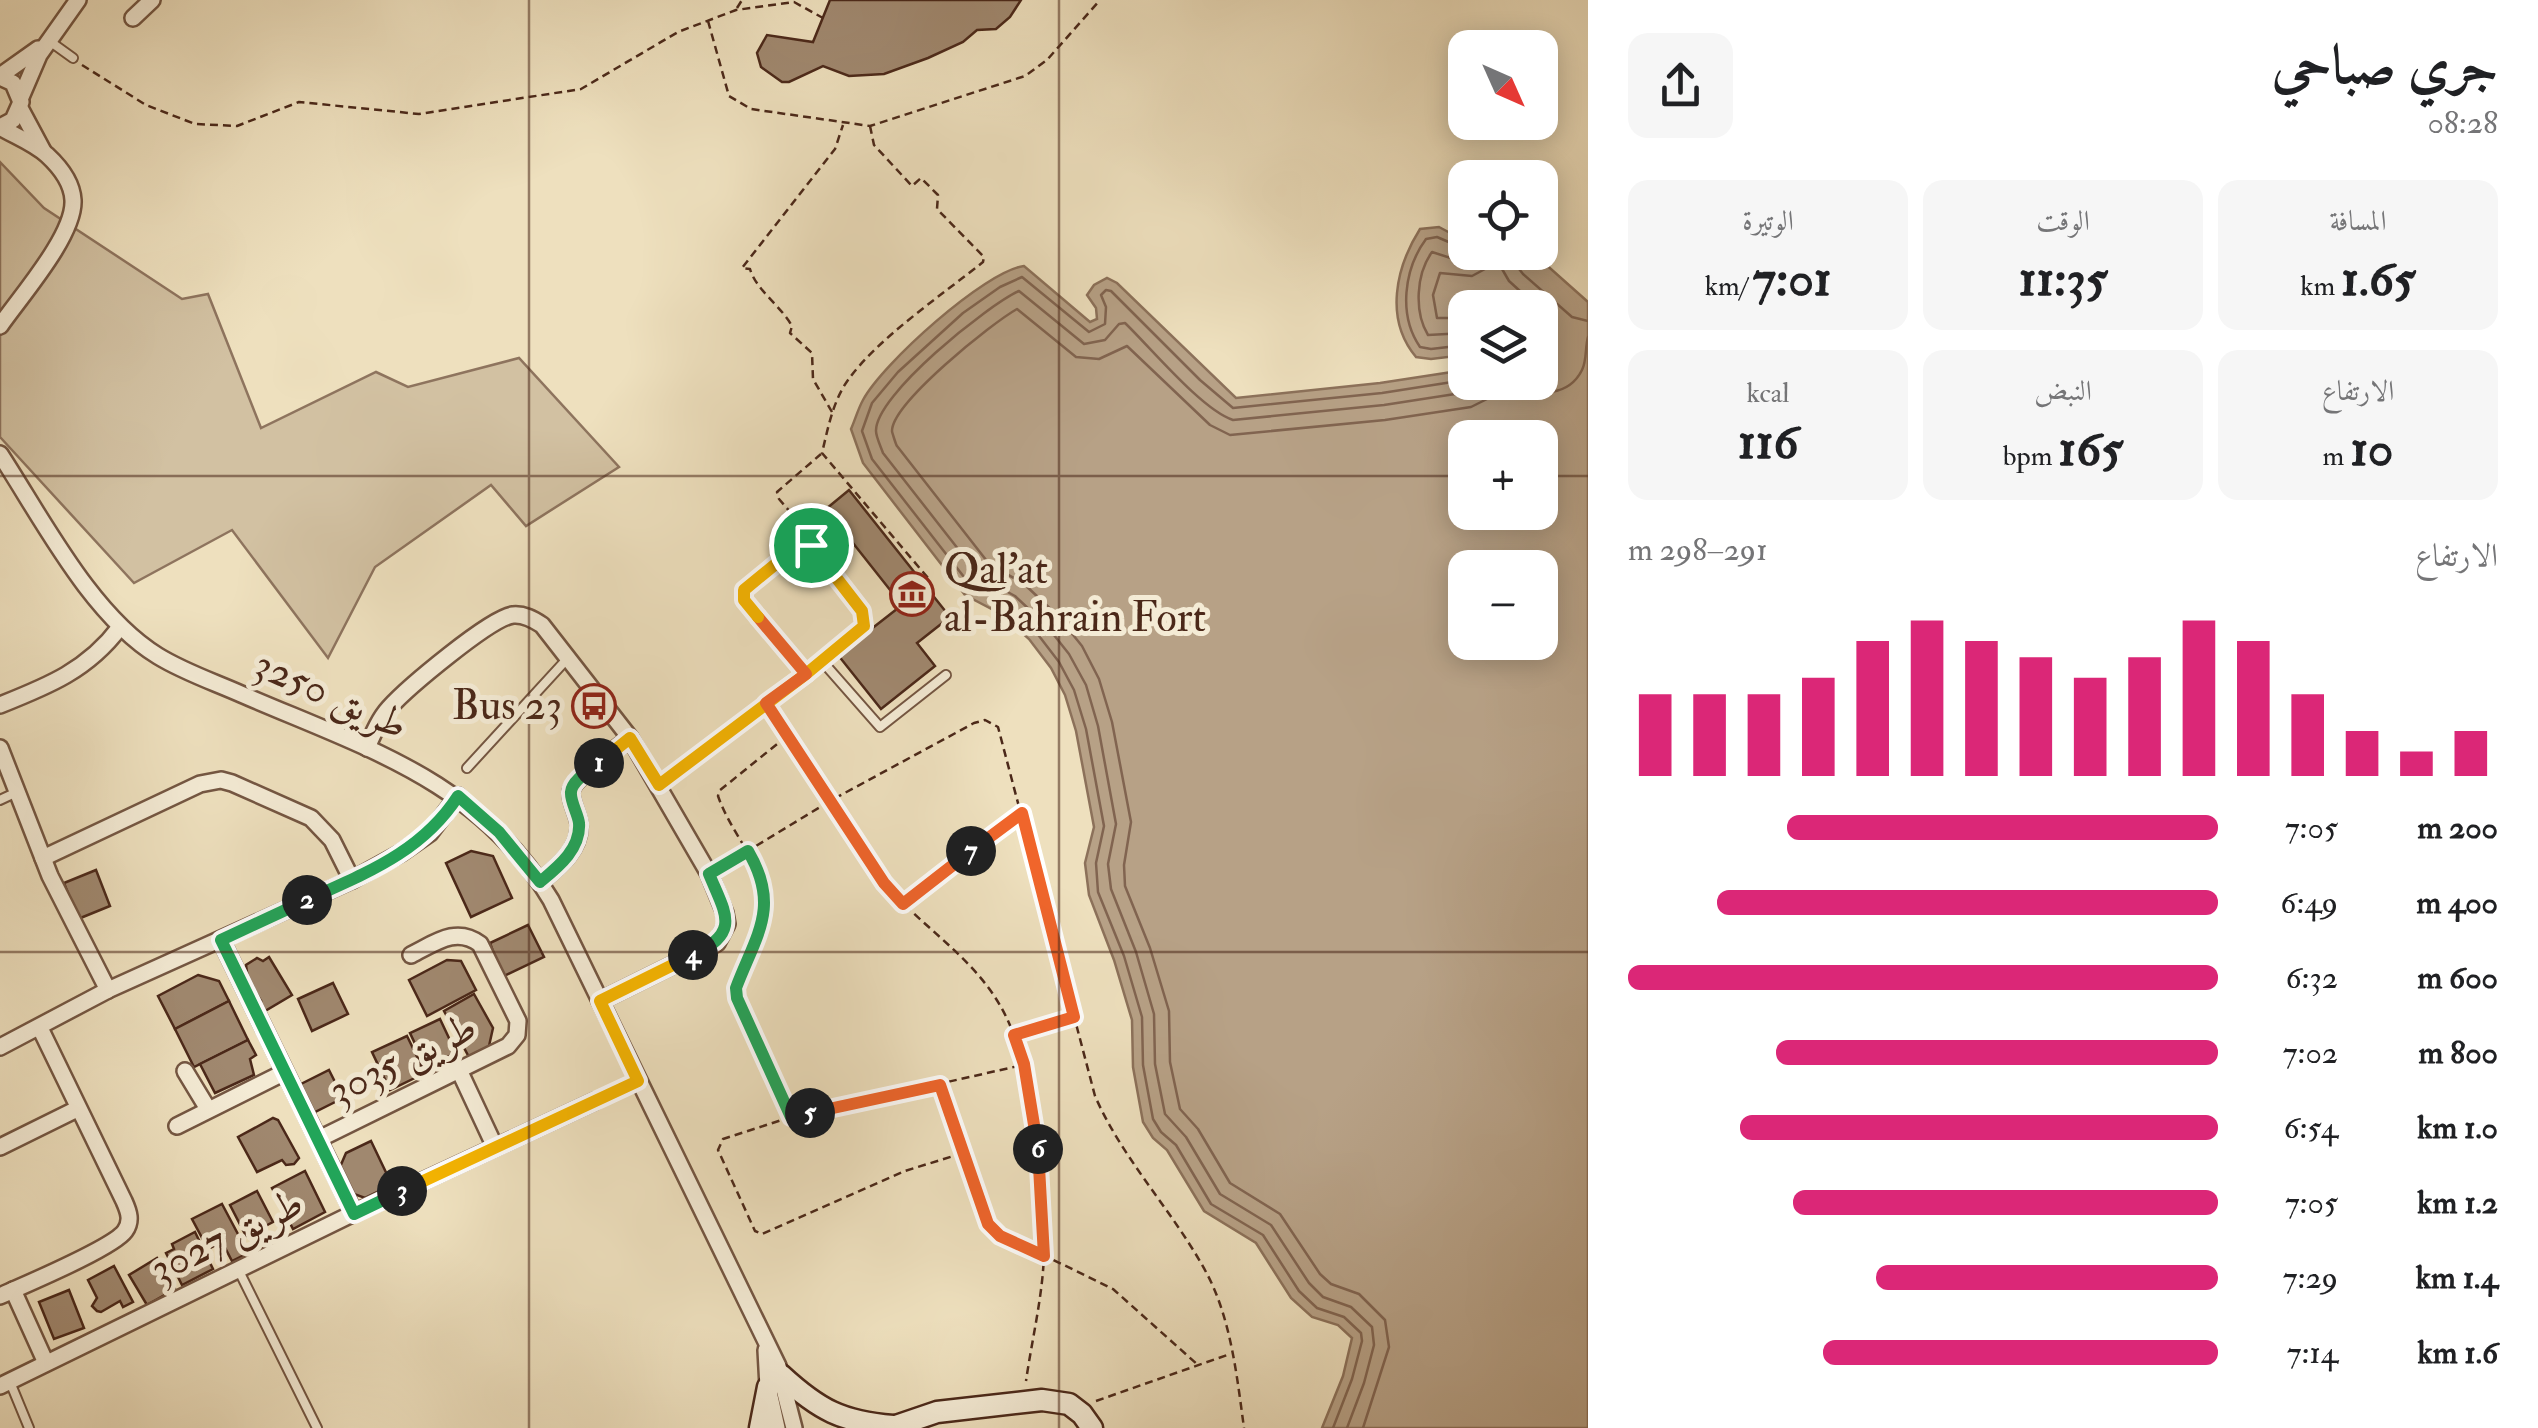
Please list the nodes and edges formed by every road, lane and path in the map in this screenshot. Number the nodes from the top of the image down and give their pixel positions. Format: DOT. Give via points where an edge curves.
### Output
graph roads {
  1 [pos="78,0"];
  2 [pos="152,0"];
  3 [pos="742,0"];
  4 [pos="1100,0"];
  5 [pos="736,10"];
  6 [pos="133,18"];
  7 [pos="823,18"];
  8 [pos="708,20"];
  9 [pos="48,39"];
  10 [pos="73,58"];
  11 [pos="0,77"];
  12 [pos="20,102"];
  13 [pos="843,124"];
  14 [pos="870,126"];
  15 [pos="0,127"];
  16 [pos="43,152"];
  17 [pos="0,326"];
  18 [pos="832,413"];
  19 [pos="822,453"];
  20 [pos="0,454"];
  21 [pos="811,545"];
  22 [pos="922,582"];
  23 [pos="120,627"];
  24 [pos="567,659"];
  25 [pos="822,661"];
  26 [pos="806,674"];
  27 [pos="946,676"];
  28 [pos="766,703"];
  29 [pos="0,706"];
  30 [pos="787,736"];
  31 [pos="630,738"];
  32 [pos="0,748"];
  33 [pos="367,748"];
  34 [pos="467,768"];
  35 [pos="659,785"];
  36 [pos="17,792"];
  37 [pos="458,796"];
  38 [pos="0,800"];
  39 [pos="830,802"];
  40 [pos="1022,813"];
  41 [pos="748,851"];
  42 [pos="43,858"];
  43 [pos="709,874"];
  44 [pos="352,880"];
  45 [pos="540,882"];
  46 [pos="903,904"];
  47 [pos="221,940"];
  48 [pos="411,955"];
  49 [pos="108,990"];
  50 [pos="600,1001"];
  51 [pos="1074,1017"];
  52 [pos="40,1028"];
  53 [pos="1014,1035"];
  54 [pos="0,1047"];
  55 [pos="1024,1064"];
  56 [pos="186,1070"];
  57 [pos="459,1070"];
  58 [pos="284,1073"];
  59 [pos="638,1081"];
  60 [pos="940,1085"];
  61 [pos="595,1101"];
  62 [pos="77,1109"];
  63 [pos="208,1109"];
  64 [pos="791,1117"];
  65 [pos="177,1126"];
  66 [pos="318,1139"];
  67 [pos="0,1147"];
  68 [pos="495,1147"];
  69 [pos="964,1153"];
  70 [pos="354,1214"];
  71 [pos="1044,1256"];
  72 [pos="238,1269"];
  73 [pos="7,1293"];
  74 [pos="1231,1353"];
  75 [pos="46,1364"];
  76 [pos="1198,1365"];
  77 [pos="775,1381"];
  78 [pos="5,1384"];
  79 [pos="1022,1402"];
  80 [pos="982,1408"];
  81 [pos="1076,1408"];
  82 [pos="312,1427"];
  83 [pos="891,1427"];
  84 [pos="29,1428"];
  85 [pos="760,1428"];
  86 [pos="777,1428"];
  87 [pos="794,1428"];
  88 [pos="931,1428"];
  89 [pos="1092,1428"];
  90 [pos="1244,1428"];
  1 -- 9 [label="street"];
  2 -- 6 [label="street"];
  3 -- 5 [label="path"];
  4 -- 14 [label="path" via="1025,76"];
  5 -- 7 [label="path" via="794,2"];
  5 -- 8 [label="path"];
  8 -- 10 [label="path" via="581,89 419,114 299,102 237,126 195,124 146,104"];
  8 -- 13 [label="path" via="729,96 751,109"];
  9 -- 10 [label="lane"];
  9 -- 11 [label="street"];
  9 -- 12 [label="street"];
  11 -- 12 [label="street" via="13,84"];
  12 -- 15 [label="street" via="13,120"];
  12 -- 16 [label="street"];
  13 -- 14 [label="path"];
  13 -- 18 [label="path" via="835,148 742,268 750,269 784,312 790,333 812,353 813,379"];
  14 -- 18 [label="path" via="878,150 912,186 921,178 938,195 936,209 984,259 861,364"];
  15 -- 16 [label="street"];
  16 -- 17 [label="street" via="69,182 71,220"];
  18 -- 19 [label="path"];
  19 -- 21 [label="path" via="778,492"];
  19 -- 22 [label="path" via="928,578"];
  20 -- 23 [label="street, طريق 3250"];
  21 -- 25 [label="lane" via="865,616 864,626"];
  21 -- 26 [label="lane" via="796,546 742,594"];
  23 -- 29 [label="street" via="74,673"];
  23 -- 33 [label="street, طريق 3250" via="158,656"];
  24 -- 31 [label="street"];
  24 -- 33 [label="street" via="534,619 504,618 402,695"];
  24 -- 34 [label="lane"];
  25 -- 26 [label="lane"];
  25 -- 27 [label="lane" via="880,727"];
  26 -- 28 [label="lane"];
  28 -- 30 [label="path"];
  28 -- 35 [label="lane"];
  30 -- 39 [label="path"];
  30 -- 41 [label="path" via="719,791"];
  31 -- 35 [label="street"];
  31 -- 45 [label="street" via="576,782 570,793 580,828 575,842"];
  32 -- 36 [label="street"];
  33 -- 37 [label="street, طريق 3250"];
  35 -- 43 [label="street"];
  36 -- 38 [label="lane"];
  36 -- 42 [label="street"];
  37 -- 44 [label="street" via="419,842"];
  37 -- 45 [label="street, طريق 3250"];
  39 -- 40 [label="path" via="985,720 1000,732"];
  39 -- 41 [label="path"];
  39 -- 46 [label="path"];
  40 -- 46 [label="path"];
  40 -- 51 [label="path"];
  41 -- 43 [label="path"];
  41 -- 64 [label="path" via="759,869 765,914 737,998"];
  42 -- 44 [label="street" via="221,780 311,818 332,840"];
  42 -- 49 [label="street"];
  43 -- 50 [label="street" via="726,914 718,943"];
  44 -- 47 [label="street"];
  45 -- 50 [label="street, طريق 3250"];
  46 -- 53 [label="path" via="968,962"];
  47 -- 49 [label="street"];
  47 -- 58 [label="street, طريق 3035"];
  48 -- 57 [label="street, طريق 3035" via="456,934 469,936 480,944 518,1021 508,1046"];
  49 -- 52 [label="street"];
  50 -- 59 [label="street, طريق 3250"];
  51 -- 53 [label="path"];
  51 -- 74 [label="path" via="1104,1115 1206,1271"];
  52 -- 54 [label="street"];
  52 -- 62 [label="street"];
  53 -- 55 [label="path"];
  55 -- 60 [label="path"];
  55 -- 71 [label="path" via="1040,1164"];
  56 -- 63 [label="street"];
  57 -- 66 [label="street, طريق 3035"];
  57 -- 68 [label="street"];
  58 -- 63 [label="street, طريق 3035"];
  58 -- 66 [label="street, طريق 3035"];
  59 -- 61 [label="path"];
  59 -- 77 [label="street, طريق 3250" via="766,1346"];
  60 -- 64 [label="path"];
  60 -- 69 [label="path"];
  61 -- 68 [label="street, طريق 3027"];
  62 -- 67 [label="street"];
  62 -- 73 [label="street" via="124,1201 128,1225 114,1241"];
  63 -- 65 [label="street, طريق 3035"];
  64 -- 69 [label="path" via="719,1143 758,1234"];
  66 -- 70 [label="street, طريق 3035"];
  68 -- 70 [label="street, طريق 3027"];
  69 -- 71 [label="path" via="988,1224"];
  70 -- 72 [label="street, طريق 3027"];
  71 -- 76 [label="path" via="1113,1289"];
  71 -- 79 [label="path"];
  72 -- 75 [label="street, طريق 3027"];
  72 -- 82 [label="lane"];
  73 -- 75 [label="street"];
  74 -- 76 [label="path"];
  74 -- 90 [label="path"];
  75 -- 78 [label="street, طريق 3027"];
  76 -- 81 [label="path"];
  77 -- 83 [label="street" via="840,1418"];
  77 -- 85 [label="street"];
  77 -- 86 [label="street, طريق 3250"];
  77 -- 87 [label="street, طريق 3250"];
  78 -- 84 [label="lane"];
  79 -- 80 [label="street"];
  79 -- 81 [label="street" via="1056,1400"];
  80 -- 83 [label="street" via="937,1412"];
  80 -- 88 [label="street"];
  81 -- 89 [label="street"];
}
